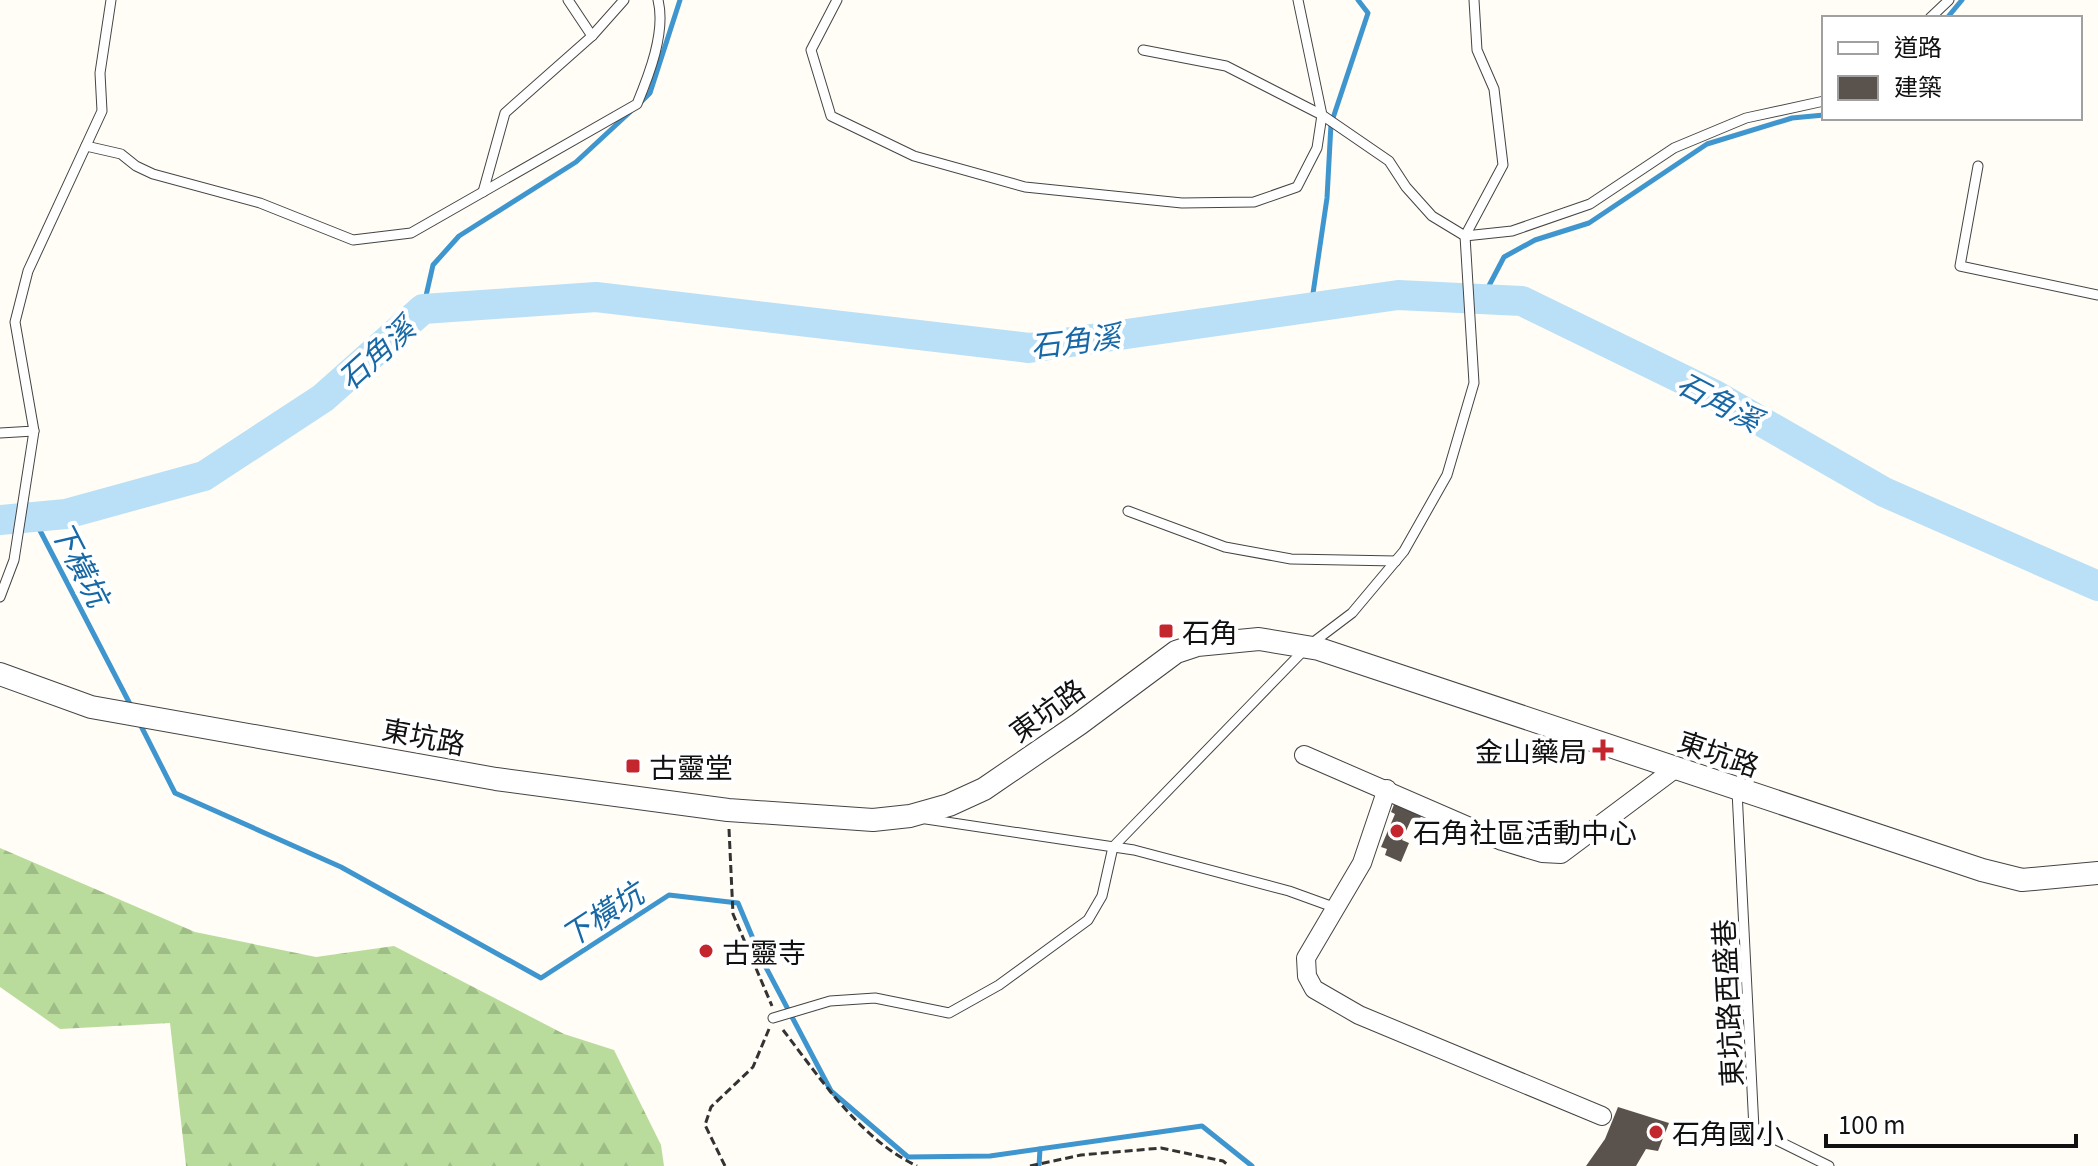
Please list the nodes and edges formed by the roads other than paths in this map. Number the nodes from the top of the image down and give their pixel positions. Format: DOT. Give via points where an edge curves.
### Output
graph roads {
  1 [pos="111,0"];
  2 [pos="568,0"];
  3 [pos="624,0"];
  4 [pos="658,0"];
  5 [pos="837,0"];
  6 [pos="1298,0"];
  7 [pos="1474,0"];
  8 [pos="1949,0"];
  9 [pos="1932,16"];
  10 [pos="592,36"];
  11 [pos="1143,50"];
  12 [pos="1822,101"];
  13 [pos="1322,115"];
  14 [pos="86,146"];
  15 [pos="1978,166"];
  16 [pos="483,192"];
  17 [pos="1465,236"];
  18 [pos="2098,295"];
  19 [pos="34,431"];
  20 [pos="0,433"];
  21 [pos="1128,511"];
  22 [pos="1396,561"];
  23 [pos="0,597"];
  24 [pos="1307,647"];
  25 [pos="0,674"];
  26 [pos="1304,755"];
  27 [pos="1676,768"];
  28 [pos="1387,789"];
  29 [pos="1737,791"];
  30 [pos="910,816"];
  31 [pos="1113,847"];
  32 [pos="2098,873"];
  33 [pos="1337,908"];
  34 [pos="776,1017"];
  35 [pos="1602,1116"];
  36 [pos="1829,1166"];
  1 -- 14 [label="lane" via="100,73 102,111"];
  2 -- 10 [label="lane"];
  3 -- 10 [label="lane"];
  4 -- 16 [label="lane" via="661,11 650,74 637,104"];
  5 -- 13 [label="lane" via="811,50 831,116 914,156 1025,187 1182,203 1254,202 1297,187 1317,148"];
  6 -- 13 [label="lane"];
  7 -- 17 [label="lane" via="1477,50 1494,89 1503,165"];
  8 -- 9 [label="lane"];
  10 -- 16 [label="lane" via="505,113"];
  11 -- 13 [label="lane" via="1226,66"];
  12 -- 17 [label="lane" via="1746,118 1674,148 1590,204 1512,231"];
  13 -- 17 [label="lane" via="1389,161 1432,216"];
  14 -- 16 [label="lane" via="121,154 153,174 260,203 353,240 411,233"];
  14 -- 19 [label="lane" via="28,271 15,322"];
  15 -- 18 [label="lane" via="1960,266"];
  17 -- 22 [label="lane" via="1474,383 1447,475"];
  19 -- 20 [label="lane"];
  19 -- 23 [label="lane" via="14,560"];
  21 -- 22 [label="lane" via="1225,547 1291,559"];
  22 -- 24 [label="lane" via="1352,613"];
  24 -- 27 [label="street, 東坑路"];
  24 -- 30 [label="street, 東坑路" via="1259,639 1176,652 984,789"];
  24 -- 31 [label="lane"];
  25 -- 30 [label="street, 東坑路" via="91,707 496,779 728,810 873,820"];
  26 -- 28 [label="street"];
  27 -- 28 [label="street" via="1561,854 1502,841"];
  27 -- 29 [label="street, 東坑路"];
  28 -- 33 [label="street" via="1362,863"];
  29 -- 32 [label="street, 東坑路" via="2022,880"];
  29 -- 36 [label="lane, 東坑路西盛巷" via="1754,1129"];
  30 -- 31 [label="lane"];
  31 -- 33 [label="lane"];
  31 -- 34 [label="lane" via="1102,896 1088,920 999,985 949,1013 875,998 830,1001"];
  33 -- 35 [label="street" via="1306,958 1314,989 1359,1015"];
}
